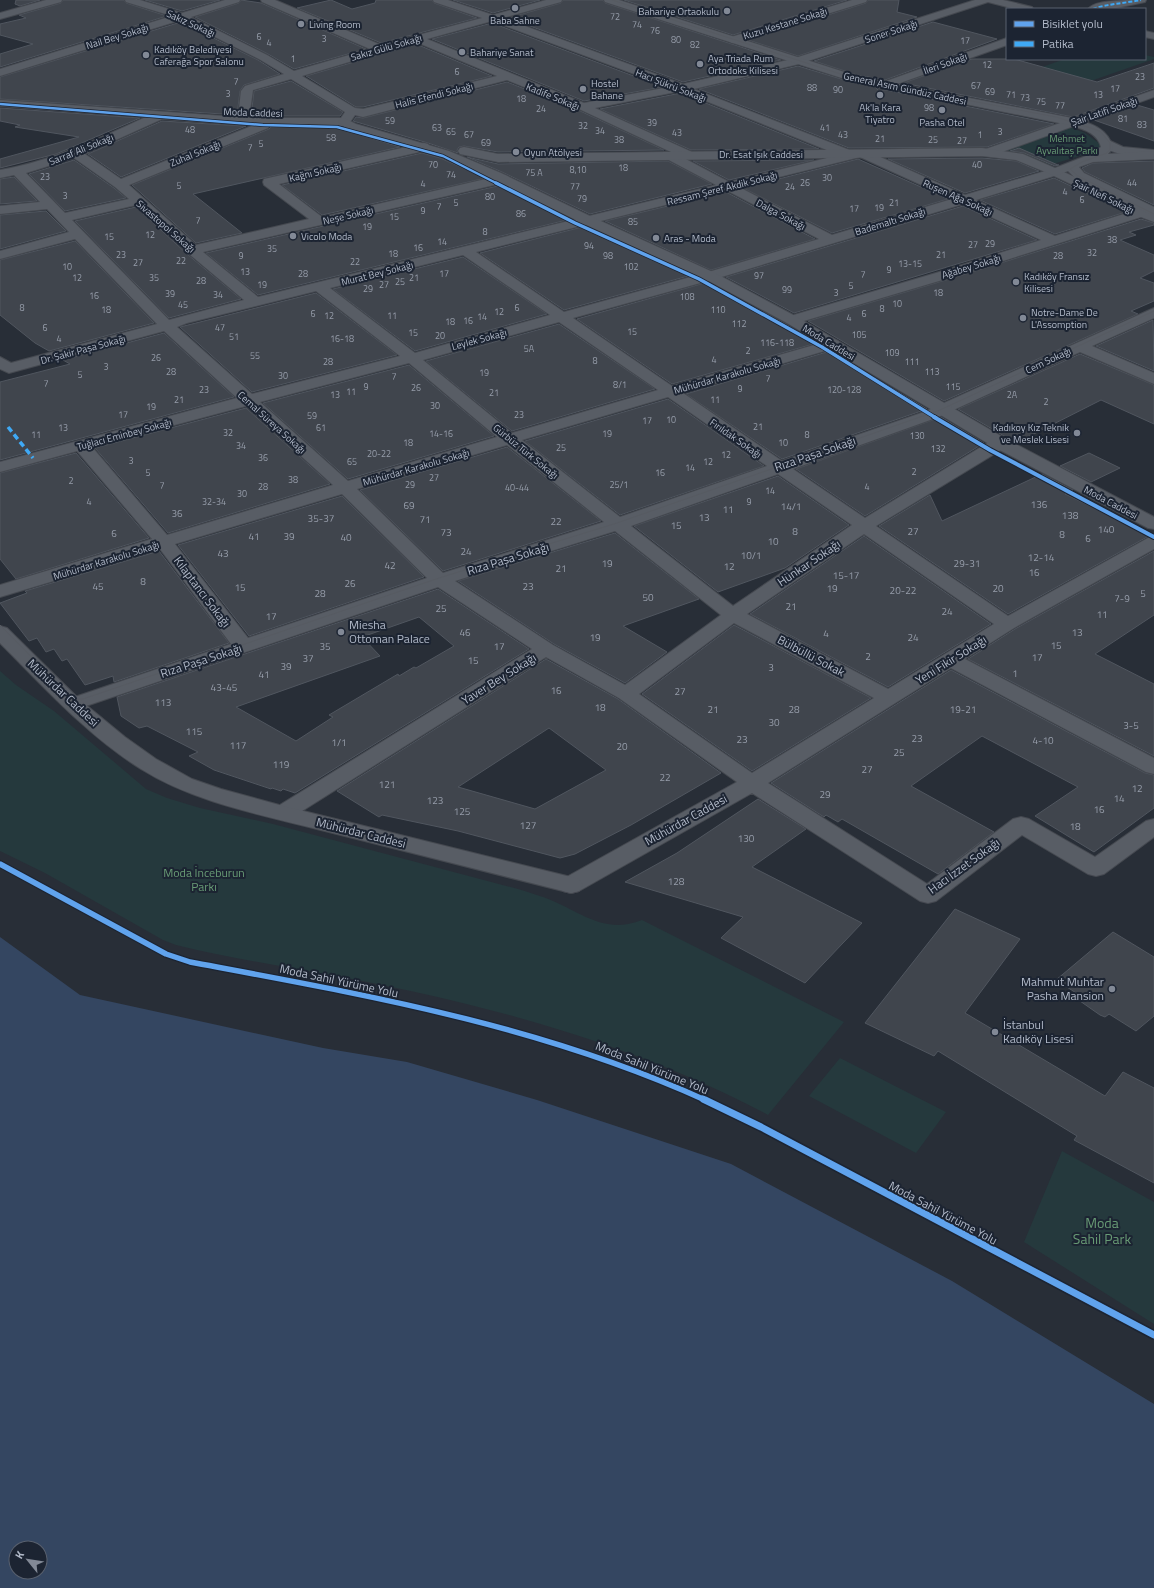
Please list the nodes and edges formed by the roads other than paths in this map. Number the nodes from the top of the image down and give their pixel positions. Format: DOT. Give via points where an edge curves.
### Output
graph roads {
  1 [pos="57,0"];
  2 [pos="130,0"];
  3 [pos="235,0"];
  4 [pos="266,0"];
  5 [pos="438,0"];
  6 [pos="557,0"];
  7 [pos="609,0"];
  8 [pos="862,0"];
  9 [pos="985,0"];
  10 [pos="990,0"];
  11 [pos="1141,0"];
  12 [pos="1024,8"];
  13 [pos="1096,8"];
  14 [pos="0,16"];
  15 [pos="181,16"];
  16 [pos="494,18"];
  17 [pos="417,39"];
  18 [pos="732,40"];
  19 [pos="1006,41"];
  20 [pos="380,49"];
  21 [pos="798,62"];
  22 [pos="0,73"];
  23 [pos="292,74"];
  24 [pos="506,77"];
  25 [pos="882,86"];
  26 [pos="681,88"];
  27 [pos="1154,93"];
  28 [pos="0,102"];
  29 [pos="583,107"];
  30 [pos="360,115"];
  31 [pos="159,116"];
  32 [pos="243,121"];
  33 [pos="270,122"];
  34 [pos="344,122"];
  35 [pos="1072,122"];
  36 [pos="1106,143"];
  37 [pos="424,148"];
  38 [pos="464,151"];
  39 [pos="75,153"];
  40 [pos="987,153"];
  41 [pos="856,154"];
  42 [pos="669,155"];
  43 [pos="688,155"];
  44 [pos="1154,155"];
  45 [pos="1092,158"];
  46 [pos="1070,166"];
  47 [pos="18,172"];
  48 [pos="1055,172"];
  49 [pos="0,174"];
  50 [pos="500,177"];
  51 [pos="120,184"];
  52 [pos="729,186"];
  53 [pos="963,199"];
  54 [pos="138,201"];
  55 [pos="48,205"];
  56 [pos="0,210"];
  57 [pos="1149,214"];
  58 [pos="61,218"];
  59 [pos="587,220"];
  60 [pos="319,221"];
  61 [pos="78,234"];
  62 [pos="829,239"];
  63 [pos="1053,240"];
  64 [pos="193,250"];
  65 [pos="466,251"];
  66 [pos="0,255"];
  67 [pos="710,276"];
  68 [pos="320,287"];
  69 [pos="255,302"];
  70 [pos="1154,312"];
  71 [pos="560,317"];
  72 [pos="792,320"];
  73 [pos="167,326"];
  74 [pos="833,344"];
  75 [pos="1079,346"];
  76 [pos="412,358"];
  77 [pos="0,362"];
  78 [pos="1154,379"];
  79 [pos="671,392"];
  80 [pos="248,400"];
  81 [pos="942,410"];
  82 [pos="511,440"];
  83 [pos="1000,443"];
  84 [pos="82,446"];
  85 [pos="0,467"];
  86 [pos="778,467"];
  87 [pos="345,487"];
  88 [pos="618,524"];
  89 [pos="1154,524"];
  90 [pos="865,525"];
  91 [pos="164,542"];
  92 [pos="1154,542"];
  93 [pos="440,580"];
  94 [pos="0,591"];
  95 [pos="733,615"];
  96 [pos="1007,624"];
  97 [pos="0,632"];
  98 [pos="244,647"];
  99 [pos="546,649"];
  100 [pos="951,660"];
  101 [pos="626,694"];
  102 [pos="890,698"];
  103 [pos="73,704"];
  104 [pos="1154,767"];
  105 [pos="752,783"];
  106 [pos="284,813"];
  107 [pos="1154,826"];
  1 -- 14 [label="street"];
  2 -- 15 [label="street, Sakız Sokağı"];
  3 -- 15 [label="street, Nail Bey Sokağı"];
  4 -- 20 [label="street"];
  5 -- 16 [label="street, Hacı Şükrü Sokağı"];
  6 -- 16 [label="street, Sakız Gülü Sokağı"];
  7 -- 18 [label="street, General Asım Gündüz Caddesi"];
  8 -- 18 [label="street, Kuzu Kestane Sokağı"];
  9 -- 21 [label="street, Soner Sokağı"];
  10 -- 12 [label="street"];
  11 -- 13 [label="street"];
  15 -- 22 [label="street, Nail Bey Sokağı"];
  15 -- 23 [label="street, Sakız Sokağı"];
  16 -- 17 [label="street, Sakız Gülü Sokağı"];
  16 -- 26 [label="street, Hacı Şükrü Sokağı"];
  17 -- 20 [label="street, Sakız Gülü Sokağı"];
  17 -- 24 [label="street, Kadife Sokağı"];
  18 -- 21 [label="street, General Asım Gündüz Caddesi"];
  19 -- 25 [label="street, İleri Sokağı"];
  20 -- 23 [label="street, Sakız Gülü Sokağı"];
  21 -- 25 [label="street, General Asım Gündüz Caddesi"];
  21 -- 26 [label="street, Soner Sokağı"];
  23 -- 30 [label="street, Sakız Sokağı"];
  23 -- 32 [label="street, Sakız Gülü Sokağı" via="249,88"];
  24 -- 29 [label="street, Kadife Sokağı"];
  24 -- 30 [label="street, Halis Efendi Sokağı"];
  25 -- 35 [label="street, General Asım Gündüz Caddesi"];
  26 -- 29 [label="street, Soner Sokağı"];
  26 -- 41 [label="street, Hacı Şükrü Sokağı"];
  27 -- 35 [label="street, Şair Latifi Sokağı"];
  28 -- 31 [label="street, Moda Caddesi"];
  29 -- 43 [label="street, Kadife Sokağı"];
  30 -- 34 [label="street, Moda Caddesi"];
  30 -- 38 [label="street, Moda Caddesi"];
  31 -- 32 [label="street, Moda Caddesi"];
  31 -- 39 [label="street, Sarraf Ali Sokağı"];
  32 -- 33 [label="street, Moda Caddesi"];
  33 -- 34 [label="street, Moda Caddesi"];
  33 -- 51 [label="street, Zuhal Sokağı"];
  34 -- 37 [label="street, Moda Caddesi" via="352,127"];
  35 -- 36 [label="street, General Asım Gündüz Caddesi" via="1098,131"];
  35 -- 40 [label="street, Şair Latifi Sokağı"];
  36 -- 44 [label="street, General Asım Gündüz Caddesi" via="1120,150"];
  36 -- 45 [label="street" via="1107,148 1103,153"];
  37 -- 50 [label="street, Moda Caddesi"];
  37 -- 60 [label="street, Kağnı Sokağı" via="268,182"];
  38 -- 42 [label="street, Dr. Esat Işık Caddesi" via="498,158"];
  38 -- 50 [label="street, Moda Caddesi"];
  39 -- 47 [label="street, Sarraf Ali Sokağı"];
  39 -- 51 [label="street, Sivastopol Sokağı"];
  40 -- 41 [label="street, Dr. Esat Işık Caddesi"];
  40 -- 48 [label="street, Dr. Esat Işık Caddesi" via="1019,157"];
  41 -- 43 [label="street, Dr. Esat Işık Caddesi"];
  41 -- 52 [label="street, Ressam Şeref Akdik Sokağı"];
  41 -- 53 [label="street, Ruşen Ağa Sokağı"];
  42 -- 43 [label="street, Dr. Esat Işık Caddesi"];
  42 -- 52 [label="street, Dalga Sokağı"];
  44 -- 45 [label="street"];
  45 -- 46 [label="street"];
  46 -- 48 [label="street, Bademaltı Sokağı"];
  46 -- 57 [label="street, Şair Nefi Sokağı" via="1080,176"];
  47 -- 49 [label="street, Sarraf Ali Sokağı"];
  47 -- 55 [label="street, Cemal Süreya Sokağı"];
  48 -- 53 [label="street, Bademaltı Sokağı"];
  48 -- 57 [label="street, Şair Nefi Sokağı"];
  50 -- 59 [label="street, Moda Caddesi"];
  50 -- 60 [label="street, Neşe Sokağı"];
  51 -- 54 [label="street, Sivastopol Sokağı"];
  52 -- 59 [label="street, Ressam Şeref Akdik Sokağı"];
  52 -- 62 [label="street, Dalga Sokağı"];
  53 -- 62 [label="street, Bademaltı Sokağı"];
  53 -- 63 [label="street, Ruşen Ağa Sokağı"];
  54 -- 58 [label="street"];
  54 -- 64 [label="street, Sivastopol Sokağı"];
  55 -- 56 [label="street"];
  55 -- 58 [label="street, Cemal Süreya Sokağı"];
  57 -- 63 [label="street, Ağabey Sokağı"];
  58 -- 61 [label="street, Cemal Süreya Sokağı"];
  59 -- 65 [label="street, Murat Bey Sokağı"];
  59 -- 67 [label="street, Moda Caddesi"];
  60 -- 64 [label="street, Neşe Sokağı"];
  61 -- 66 [label="street"];
  61 -- 73 [label="street, Cemal Süreya Sokağı"];
  62 -- 67 [label="street, Bademaltı Sokağı"];
  63 -- 72 [label="street, Ağabey Sokağı"];
  64 -- 69 [label="street, Sivastopol Sokağı"];
  65 -- 68 [label="street, Murat Bey Sokağı"];
  65 -- 71 [label="street, Fırıldak Sokağı"];
  67 -- 71 [label="street, Leylek Sokağı"];
  67 -- 72 [label="street, Moda Caddesi"];
  68 -- 69 [label="street, Murat Bey Sokağı"];
  68 -- 76 [label="street, Gürbüz Türk Sokağı"];
  69 -- 73 [label="street, Murat Bey Sokağı"];
  70 -- 75 [label="street, Cem Sokağı"];
  71 -- 76 [label="street, Leylek Sokağı"];
  71 -- 79 [label="street, Fırıldak Sokağı"];
  72 -- 74 [label="street, Moda Caddesi"];
  73 -- 77 [label="street, Dr. Şakir Paşa Sokağı" via="9,368"];
  73 -- 80 [label="street, Cemal Süreya Sokağı"];
  74 -- 79 [label="street, Mühürdar Karakolu Sokağı"];
  74 -- 81 [label="street, Moda Caddesi"];
  75 -- 78 [label="street"];
  75 -- 81 [label="street, Cem Sokağı"];
  76 -- 80 [label="street, Leylek Sokağı"];
  76 -- 82 [label="street, Gürbüz Türk Sokağı"];
  79 -- 82 [label="street, Mühürdar Karakolu Sokağı"];
  79 -- 86 [label="street, Fırıldak Sokağı"];
  80 -- 84 [label="street, Tuğlacı Eminbey Sokağı"];
  80 -- 87 [label="street, Cemal Süreya Sokağı"];
  81 -- 83 [label="street, Moda Caddesi"];
  81 -- 86 [label="street, Rıza Paşa Sokağı"];
  82 -- 87 [label="street, Mühürdar Karakolu Sokağı"];
  82 -- 88 [label="street, Gürbüz Türk Sokağı"];
  83 -- 89 [label="street, Moda Caddesi"];
  83 -- 90 [label="street, Hünkar Sokağı"];
  84 -- 85 [label="street, Tuğlacı Eminbey Sokağı"];
  84 -- 91 [label="street, Kılaptancı Sokağı"];
  86 -- 88 [label="street, Rıza Paşa Sokağı"];
  86 -- 90 [label="street, Fırıldak Sokağı"];
  87 -- 91 [label="street, Mühürdar Karakolu Sokağı"];
  87 -- 93 [label="street, Cemal Süreya Sokağı"];
  88 -- 93 [label="street, Rıza Paşa Sokağı"];
  88 -- 95 [label="street, Gürbüz Türk Sokağı"];
  90 -- 95 [label="street, Hünkar Sokağı"];
  90 -- 96 [label="street, Fırıldak Sokağı"];
  91 -- 94 [label="street, Mühürdar Karakolu Sokağı"];
  91 -- 98 [label="street, Kılaptancı Sokağı"];
  92 -- 96 [label="street, Yeni Fikir Sokağı"];
  93 -- 98 [label="street, Rıza Paşa Sokağı"];
  93 -- 99 [label="street, Cemal Süreya Sokağı"];
  95 -- 101 [label="street, Hünkar Sokağı"];
  95 -- 102 [label="street, Bülbüllü Sokak"];
  96 -- 100 [label="street, Yeni Fikir Sokağı"];
  97 -- 103 [label="street, Mühürdar Caddesi"];
  98 -- 103 [label="street, Rıza Paşa Sokağı"];
  99 -- 101 [label="street, Yaver Bey Sokağı"];
  99 -- 106 [label="street, Yaver Bey Sokağı"];
  100 -- 102 [label="street, Yeni Fikir Sokağı"];
  100 -- 104 [label="street"];
  101 -- 105 [label="street, Yaver Bey Sokağı"];
  102 -- 105 [label="street, Yeni Fikir Sokağı"];
  103 -- 106 [label="street, Mühürdar Caddesi" via="117,742 166,776 214,794"];
  105 -- 106 [label="street, Mühürdar Caddesi" via="571,885"];
  105 -- 107 [label="street, Hacı İzzet Sokağı" via="928,895 1021,824 1096,868"];
}
